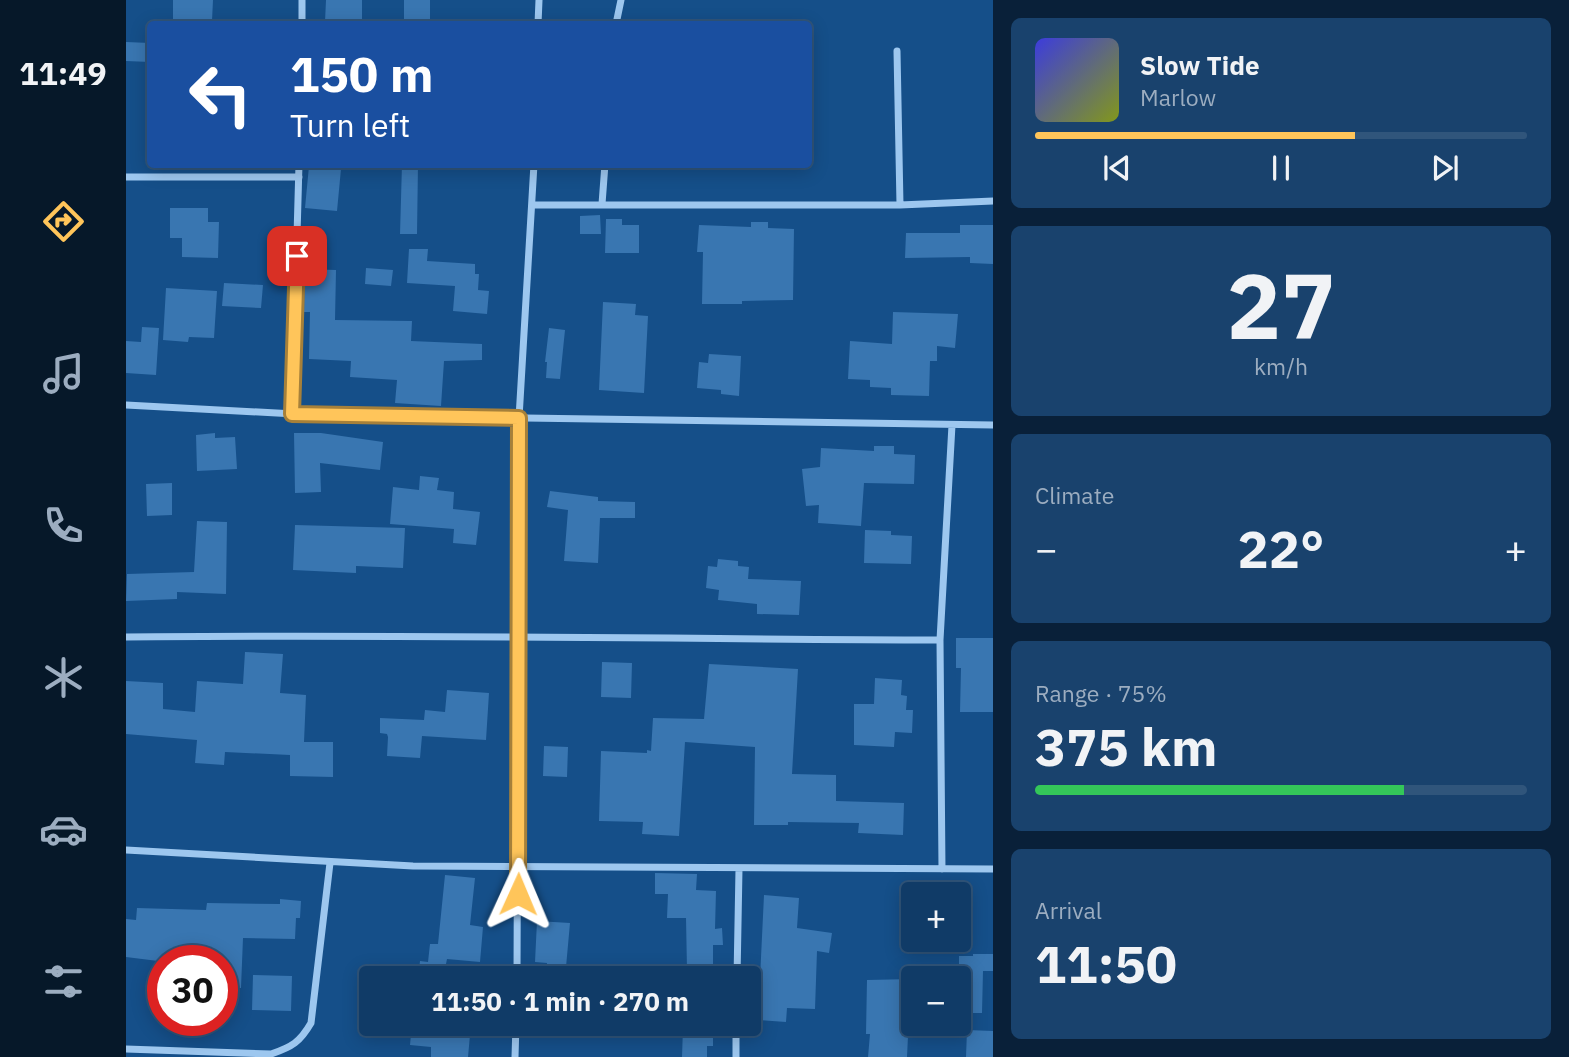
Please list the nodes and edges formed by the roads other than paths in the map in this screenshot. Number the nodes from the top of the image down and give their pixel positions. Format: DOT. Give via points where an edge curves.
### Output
graph roads {
  1 [pos="302,0"];
  2 [pos="539,0"];
  3 [pos="621,0"];
  4 [pos="302,21"];
  5 [pos="538,21"];
  6 [pos="617,21"];
  7 [pos="897,51"];
  8 [pos="299,168"];
  9 [pos="534,168"];
  10 [pos="605,168"];
  11 [pos="126,177"];
  12 [pos="299,177"];
  13 [pos="993,201"];
  14 [pos="602,204"];
  15 [pos="533,205"];
  16 [pos="900,205"];
  17 [pos="126,405"];
  18 [pos="292,414"];
  19 [pos="519,418"];
  20 [pos="952,425"];
  21 [pos="993,425"];
  22 [pos="518,635"];
  23 [pos="126,637"];
  24 [pos="940,640"];
  25 [pos="126,850"];
  26 [pos="330,863"];
  27 [pos="518,866"];
  28 [pos="738,869"];
  29 [pos="942,869"];
  30 [pos="993,869"];
  31 [pos="516,966"];
  32 [pos="737,966"];
  33 [pos="516,1036"];
  34 [pos="736,1036"];
  35 [pos="126,1049"];
  36 [pos="515,1057"];
  37 [pos="736,1057"];
  1 -- 4 [label="street"];
  2 -- 5 [label="street"];
  3 -- 6 [label="street"];
  7 -- 16 [label="street"];
  8 -- 12 [label="street"];
  9 -- 15 [label="street"];
  10 -- 14 [label="street"];
  11 -- 12 [label="street"];
  12 -- 18 [label="street"];
  13 -- 16 [label="street"];
  14 -- 15 [label="street"];
  14 -- 16 [label="street"];
  15 -- 19 [label="street"];
  17 -- 18 [label="street"];
  18 -- 19 [label="street"];
  19 -- 20 [label="street"];
  19 -- 22 [label="street"];
  20 -- 21 [label="street"];
  20 -- 24 [label="street"];
  22 -- 23 [label="street"];
  22 -- 24 [label="street"];
  22 -- 27 [label="street"];
  24 -- 29 [label="street"];
  25 -- 26 [label="street"];
  26 -- 27 [label="street"];
  26 -- 35 [label="street" via="312,1023 302,1039 271,1054"];
  27 -- 28 [label="street"];
  27 -- 31 [label="street"];
  28 -- 29 [label="street"];
  28 -- 32 [label="street"];
  29 -- 30 [label="street"];
  33 -- 36 [label="street"];
  34 -- 37 [label="street"];
}
